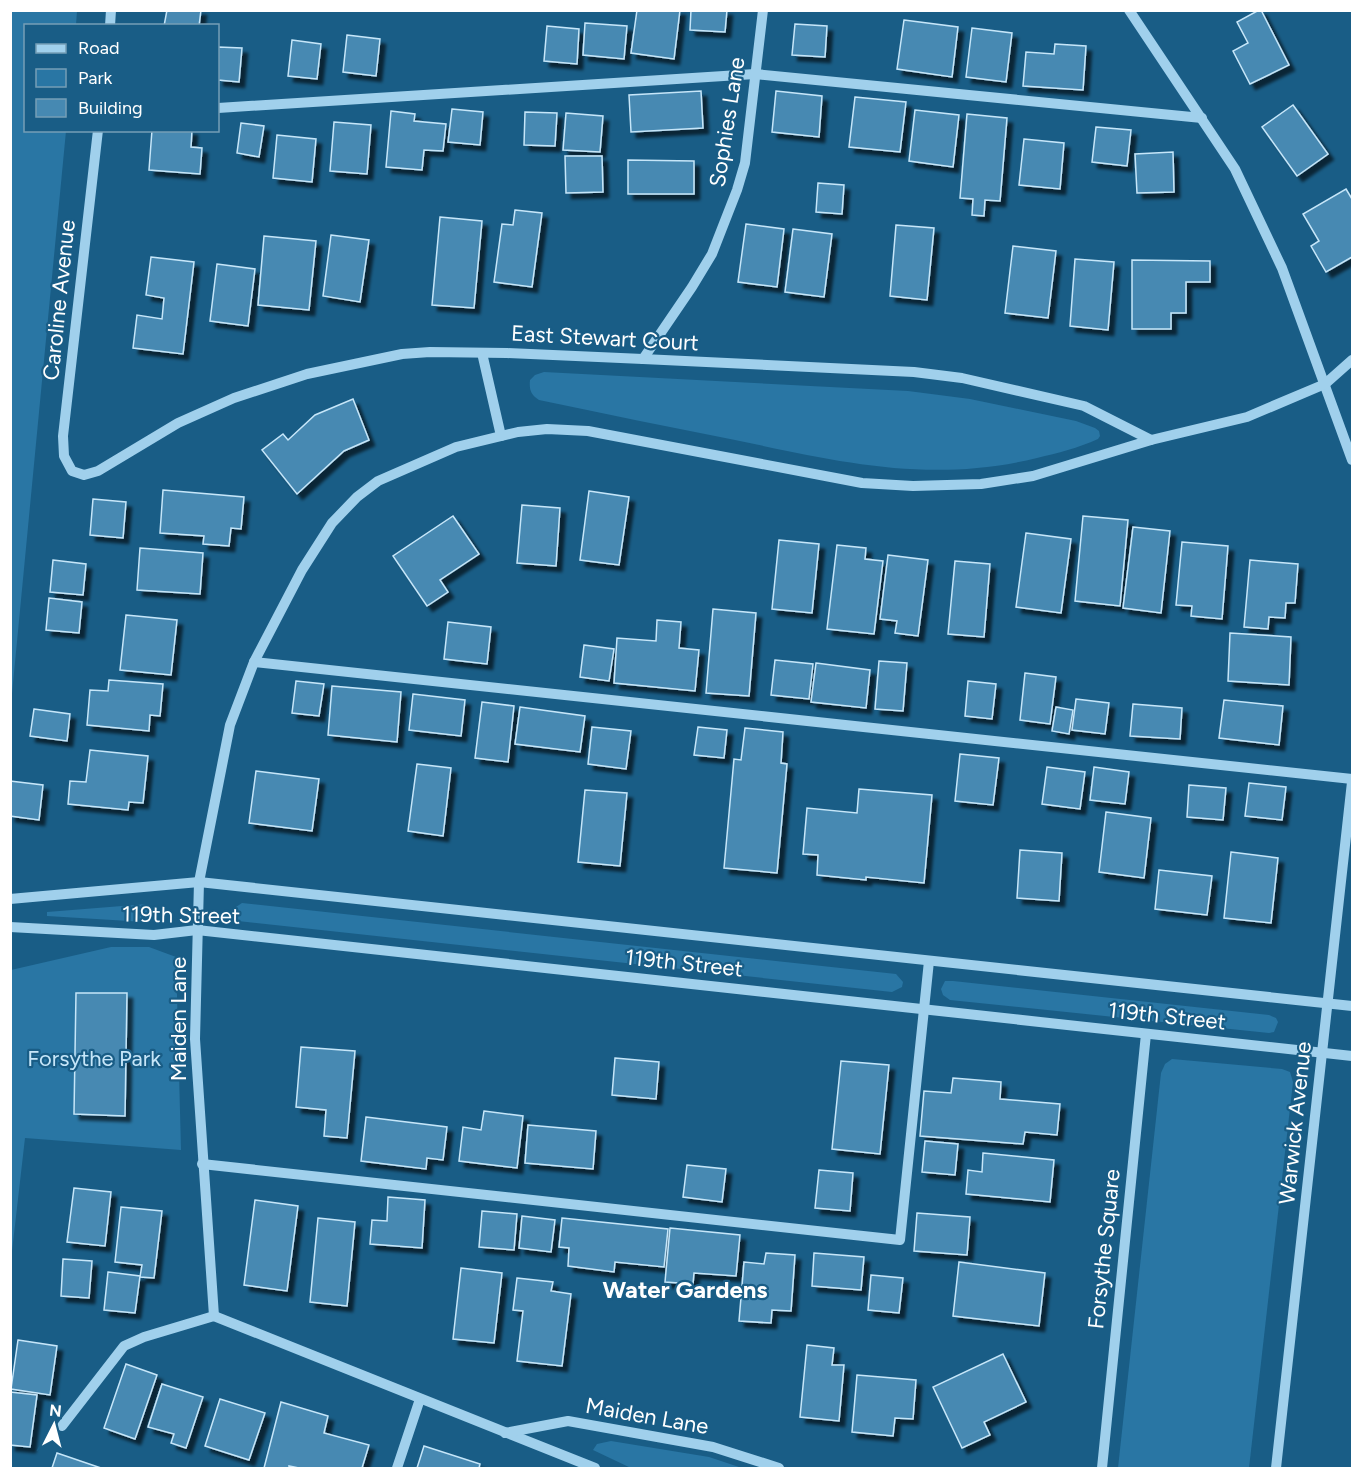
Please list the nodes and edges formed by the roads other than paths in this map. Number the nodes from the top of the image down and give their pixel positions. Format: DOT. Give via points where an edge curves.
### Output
graph roads {
  1 [pos="763,10"];
  2 [pos="1130,10"];
  3 [pos="756,75"];
  4 [pos="219,108"];
  5 [pos="1202,118"];
  6 [pos="98,132"];
  7 [pos="482,353"];
  8 [pos="643,359"];
  9 [pos="1353,360"];
  10 [pos="1325,384"];
  11 [pos="501,436"];
  12 [pos="1151,440"];
  13 [pos="1353,460"];
  14 [pos="72,471"];
  15 [pos="254,662"];
  16 [pos="1353,780"];
  17 [pos="199,882"];
  18 [pos="10,899"];
  19 [pos="10,927"];
  20 [pos="197,930"];
  21 [pos="928,961"];
  22 [pos="1328,1004"];
  23 [pos="1353,1006"];
  24 [pos="923,1009"];
  25 [pos="1146,1034"];
  26 [pos="1323,1053"];
  27 [pos="1353,1056"];
  28 [pos="202,1164"];
  29 [pos="214,1316"];
  30 [pos="420,1399"];
  31 [pos="62,1426"];
  32 [pos="505,1433"];
  33 [pos="396,1468"];
  34 [pos="595,1468"];
  35 [pos="779,1468"];
  36 [pos="1102,1468"];
  37 [pos="1276,1468"];
  1 -- 3 [label="street, Sophies Lane"];
  2 -- 5 [label="street"];
  3 -- 4 [label="street"];
  3 -- 5 [label="street"];
  3 -- 8 [label="street, Sophies Lane" via="745,163 726,221 712,254"];
  5 -- 10 [label="street" via="1235,169 1282,268"];
  6 -- 14 [label="street, Caroline Avenue" via="63,436 64,456"];
  7 -- 8 [label="street, East Stewart Court"];
  7 -- 11 [label="street"];
  7 -- 14 [label="street, East Stewart Court" via="402,354 307,374 234,398 178,423 98,471 84,475"];
  8 -- 12 [label="street, East Stewart Court" via="914,372 962,378 1084,406"];
  9 -- 10 [label="street"];
  10 -- 12 [label="street" via="1247,417"];
  10 -- 13 [label="street"];
  11 -- 12 [label="street, Maiden Lane" via="547,429 588,431 862,483 913,486 981,484 1033,476"];
  11 -- 15 [label="street, Maiden Lane" via="456,447 401,469 357,497 332,523 308,561"];
  15 -- 16 [label="street"];
  15 -- 17 [label="street, Maiden Lane" via="230,724"];
  16 -- 22 [label="street, Warwick Avenue"];
  17 -- 18 [label="street, 119th Street"];
  17 -- 20 [label="street, Maiden Lane"];
  17 -- 21 [label="street, 119th Street"];
  19 -- 20 [label="street, 119th Street" via="154,935"];
  20 -- 24 [label="street, 119th Street"];
  20 -- 28 [label="street, Maiden Lane" via="195,1040"];
  21 -- 22 [label="street, 119th Street"];
  21 -- 24 [label="street"];
  22 -- 23 [label="street, 119th Street"];
  22 -- 26 [label="street, Warwick Avenue"];
  24 -- 25 [label="street, 119th Street"];
  24 -- 28 [label="street" via="900,1240"];
  25 -- 26 [label="street, 119th Street"];
  25 -- 36 [label="street, Forsythe Square"];
  26 -- 27 [label="street, 119th Street"];
  26 -- 37 [label="street, Warwick Avenue"];
  28 -- 29 [label="street, Maiden Lane"];
  29 -- 30 [label="street"];
  29 -- 31 [label="street" via="124,1346"];
  30 -- 32 [label="street"];
  30 -- 33 [label="street"];
  32 -- 34 [label="street"];
  32 -- 35 [label="street, Maiden Lane" via="568,1421 713,1447"];
}
